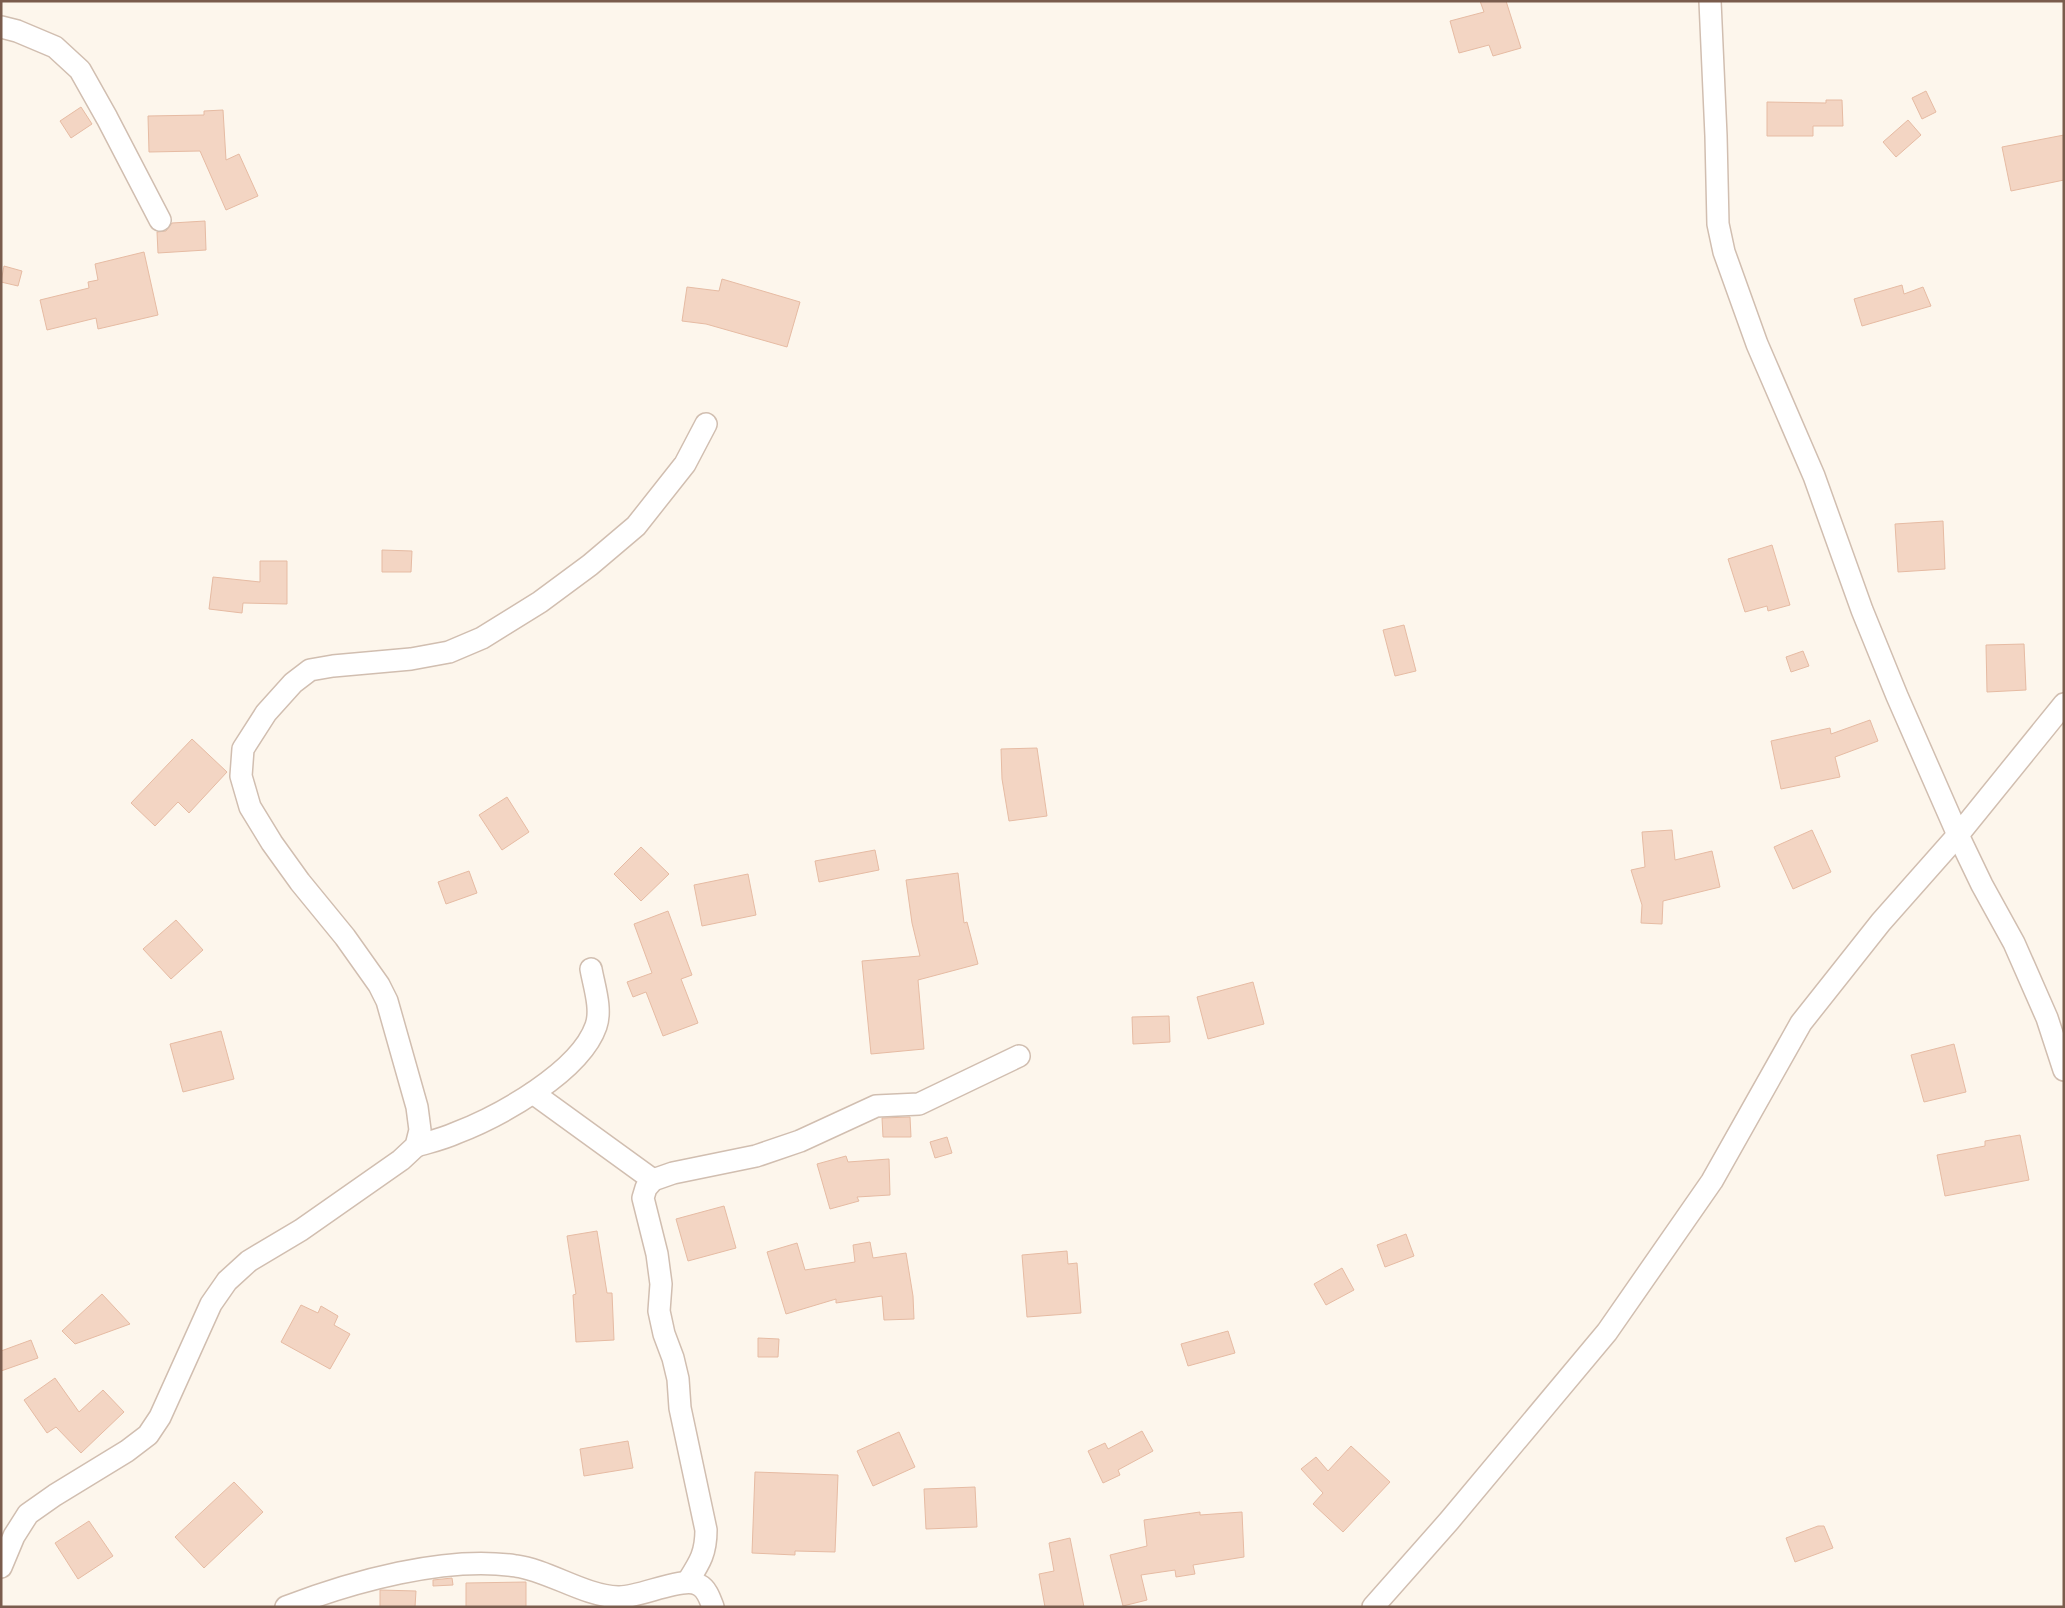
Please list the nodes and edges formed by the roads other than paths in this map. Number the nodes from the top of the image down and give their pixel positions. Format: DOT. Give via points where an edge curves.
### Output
graph roads {
  1 [pos="1710,1"];
  2 [pos="1,27"];
  3 [pos="160,220"];
  4 [pos="706,424"];
  5 [pos="2064,704"];
  6 [pos="1958,835"];
  7 [pos="591,969"];
  8 [pos="1019,1056"];
  9 [pos="2064,1070"];
  10 [pos="533,1093"];
  11 [pos="416,1146"];
  12 [pos="653,1180"];
  13 [pos="1,1567"];
  14 [pos="688,1581"];
  15 [pos="286,1607"];
  16 [pos="713,1607"];
  17 [pos="1373,1607"];
  1 -- 6 [label="street" via="1718,224 1724,252 1757,344 1814,476 1862,610"];
  2 -- 3 [label="street" via="55,47 80,70"];
  4 -- 11 [label="street" via="685,464 636,526 540,602 482,638 449,652 310,670 293,682 266,714 243,750 241,776 250,807 300,882 379,985 386,1001 416,1107 420,1130"];
  5 -- 6 [label="street"];
  6 -- 9 [label="street" via="2014,943 2047,1018"];
  6 -- 17 [label="street" via="1881,922 1802,1023 1712,1181 1607,1332"];
  7 -- 10 [label="street" via="598,1007 597,1025 581,1052 564,1070"];
  8 -- 12 [label="street" via="919,1104 876,1106 800,1141 756,1156 693,1168"];
  10 -- 11 [label="street" via="456,1134"];
  10 -- 12 [label="street"];
  11 -- 13 [label="street" via="309,1225 250,1261 227,1281 211,1304 160,1417 148,1436 28,1514"];
  12 -- 14 [label="street" via="643,1198 657,1254 661,1284 659,1311 675,1365 680,1408 706,1530 702,1560"];
  14 -- 15 [label="street" via="639,1595 617,1597 518,1566 478,1562 408,1571 313,1596"];
  14 -- 16 [label="street" via="699,1584 706,1591"];
}
